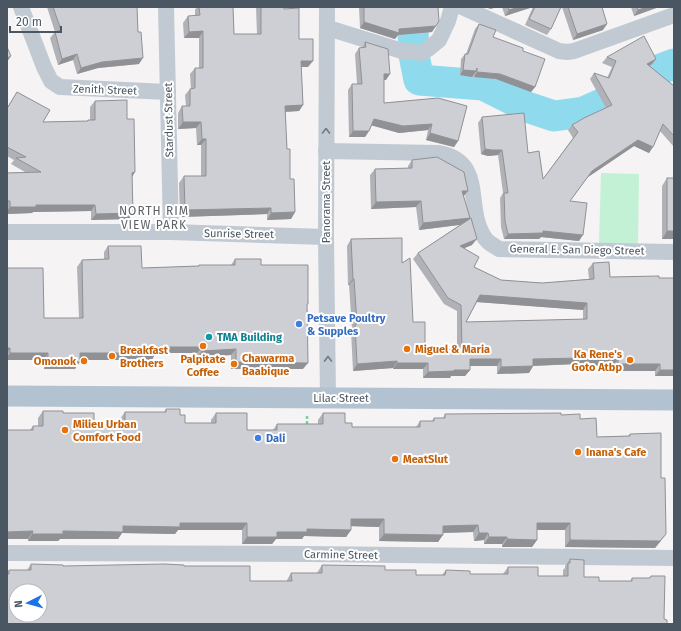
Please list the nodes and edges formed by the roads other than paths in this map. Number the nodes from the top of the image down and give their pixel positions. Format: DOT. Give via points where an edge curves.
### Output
graph roads {
  1 [pos="21,7"];
  2 [pos="166,7"];
  3 [pos="327,7"];
  4 [pos="452,7"];
  5 [pos="462,7"];
  6 [pos="674,15"];
  7 [pos="328,28"];
  8 [pos="168,92"];
  9 [pos="326,151"];
  10 [pos="7,232"];
  11 [pos="171,232"];
  12 [pos="326,236"];
  13 [pos="674,252"];
  14 [pos="7,396"];
  15 [pos="328,398"];
  16 [pos="674,400"];
  17 [pos="7,553"];
  18 [pos="674,558"];
  1 -- 8 [label="street, Zenith Street" via="44,67 51,81 60,87"];
  2 -- 8 [label="street, Stardust Street"];
  3 -- 7 [label="street, Panorama Street"];
  4 -- 7 [label="street" via="439,40 421,53 402,51"];
  5 -- 6 [label="street" via="559,51 567,52"];
  9 -- 7 [label="street, Panorama Street, one-way"];
  8 -- 11 [label="street, Stardust Street"];
  9 -- 12 [label="street, Panorama Street"];
  9 -- 13 [label="street, General E. San Diego Street" via="438,153 460,161 472,182 482,235 499,249"];
  10 -- 11 [label="street, Sunrise Street"];
  11 -- 12 [label="street, Sunrise Street"];
  15 -- 12 [label="street, Panorama Street, one-way"];
  14 -- 15 [label="main road, Lilac Street"];
  15 -- 16 [label="main road, Lilac Street"];
  17 -- 18 [label="street, Carmine Street"];
}
